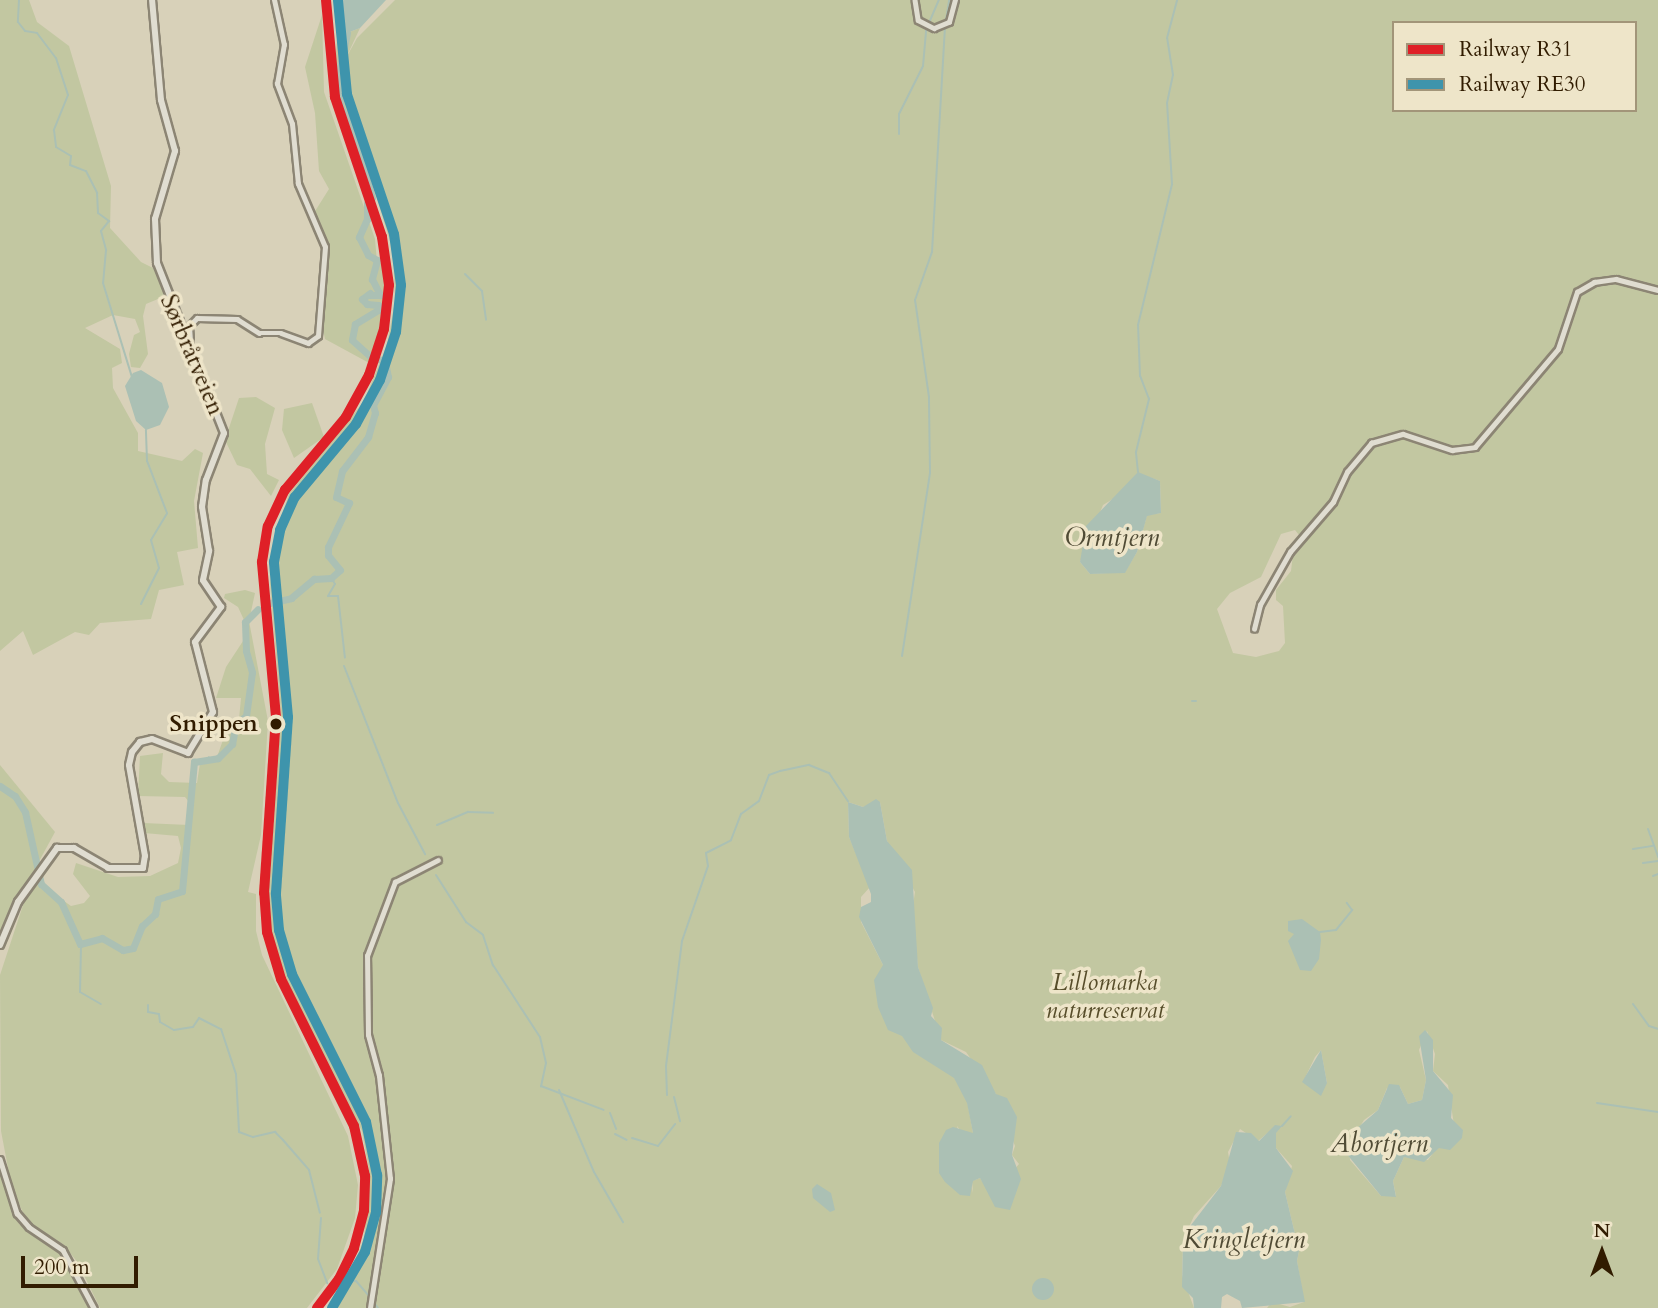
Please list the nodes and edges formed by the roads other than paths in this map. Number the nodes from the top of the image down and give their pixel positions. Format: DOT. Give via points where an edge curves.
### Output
graph roads {
  1 [pos="152,0"];
  2 [pos="274,0"];
  3 [pos="915,0"];
  4 [pos="955,0"];
  5 [pos="1658,290"];
  6 [pos="190,352"];
  7 [pos="1254,629"];
  8 [pos="438,860"];
  9 [pos="0,945"];
  10 [pos="0,1159"];
  11 [pos="94,1308"];
  12 [pos="370,1308"];
  1 -- 6 [label="street, Sørbråtveien" via="161,100 175,151 156,213 155,252 160,278"];
  2 -- 6 [label="street" via="284,47 277,84 292,124 298,184 324,241 318,336 308,343 281,333 259,333 237,319 197,317 189,326"];
  3 -- 4 [label="street" via="918,20 931,28 946,26"];
  5 -- 7 [label="street" via="1616,279 1594,282 1577,292 1558,348 1475,447 1452,450 1404,434 1371,443 1347,472 1333,502 1290,552 1260,605"];
  6 -- 9 [label="street, Sørbråtveien" via="224,433 206,480 202,507 209,551 202,579 221,607 195,642 213,712 188,753 152,739 139,742 132,752 130,771 145,856 143,869 108,868 67,846 54,852 18,902"];
  8 -- 12 [label="street" via="395,882 367,956 368,1035 379,1076 390,1179"];
  10 -- 11 [label="street" via="17,1213 63,1250"];
}
